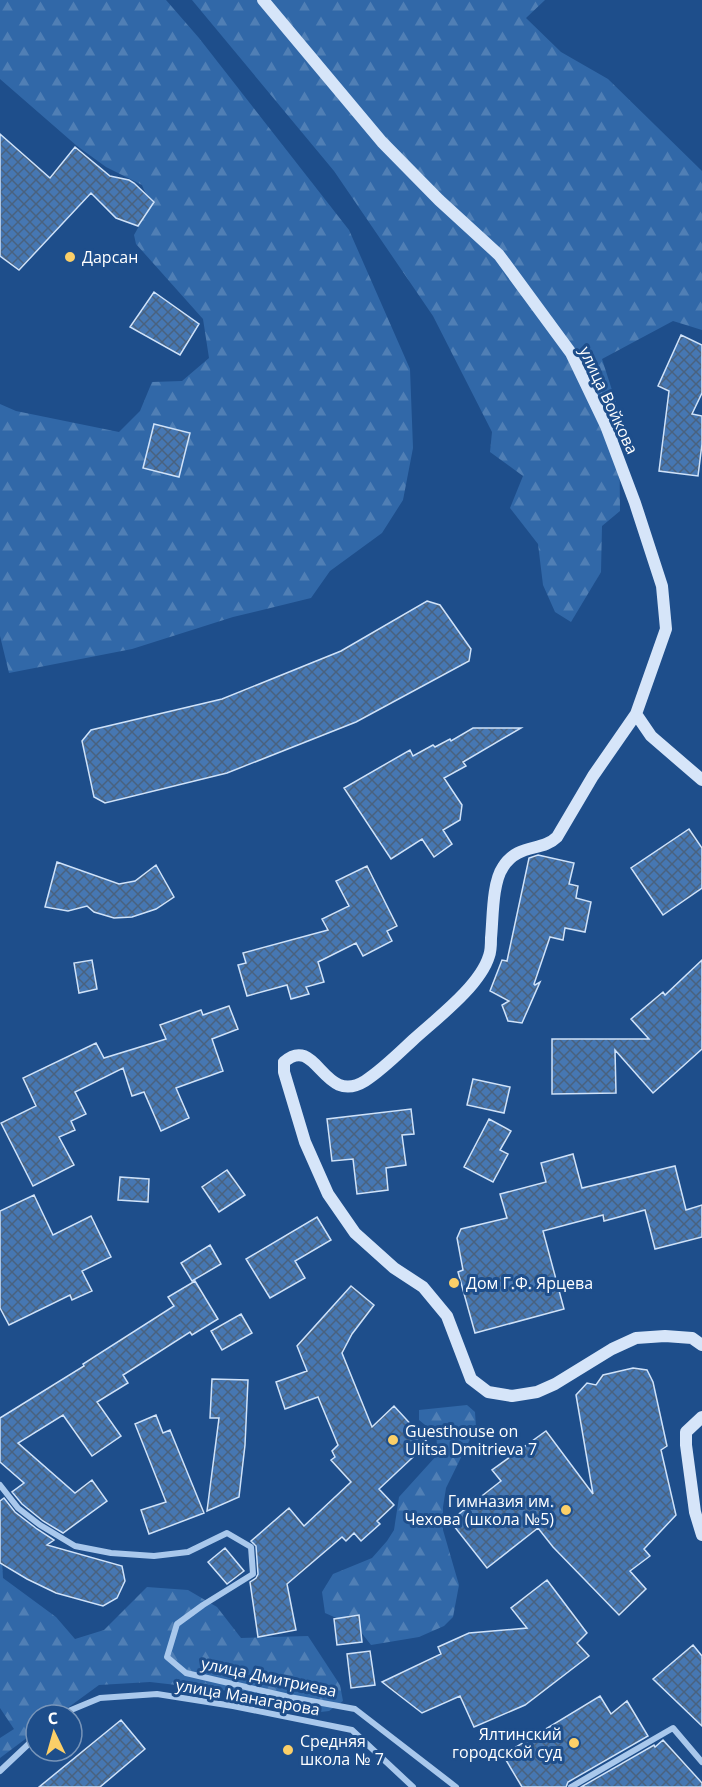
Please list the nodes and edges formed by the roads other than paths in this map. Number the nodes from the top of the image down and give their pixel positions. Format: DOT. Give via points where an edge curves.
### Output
graph roads {
  1 [pos="263,0"];
  2 [pos="636,714"];
  3 [pos="702,780"];
  4 [pos="702,1345"];
  5 [pos="702,1417"];
  6 [pos="0,1485"];
  7 [pos="702,1534"];
  8 [pos="84,1705"];
  9 [pos="24,1748"];
  10 [pos="702,1762"];
  11 [pos="0,1771"];
  12 [pos="413,1787"];
  13 [pos="456,1787"];
  14 [pos="571,1787"];
  1 -- 2 [label="street, улица Войкова" via="382,142 499,255 571,353 606,426 662,586 666,629"];
  2 -- 3 [label="street" via="651,736"];
  2 -- 4 [label="street, улица Войкова" via="557,837 548,844 523,850 502,867 490,956 464,993 364,1082 346,1086 335,1083 301,1054 284,1062 284,1072 305,1142 328,1194 355,1233 394,1268 423,1287 447,1316 471,1379 488,1392 512,1396 537,1392 636,1338 692,1338"];
  5 -- 7 [label="street" via="686,1432 686,1445"];
  6 -- 13 [label="street, улица Дмитриева" via="18,1508 75,1546 154,1556 188,1552 227,1533 250,1547 253,1574 177,1624 167,1657 186,1673 355,1709"];
  8 -- 12 [label="street, улица Манагарова" via="100,1698 157,1694 352,1730"];
  9 -- 11 [label="street"];
  10 -- 14 [label="street" via="673,1728"];
}
